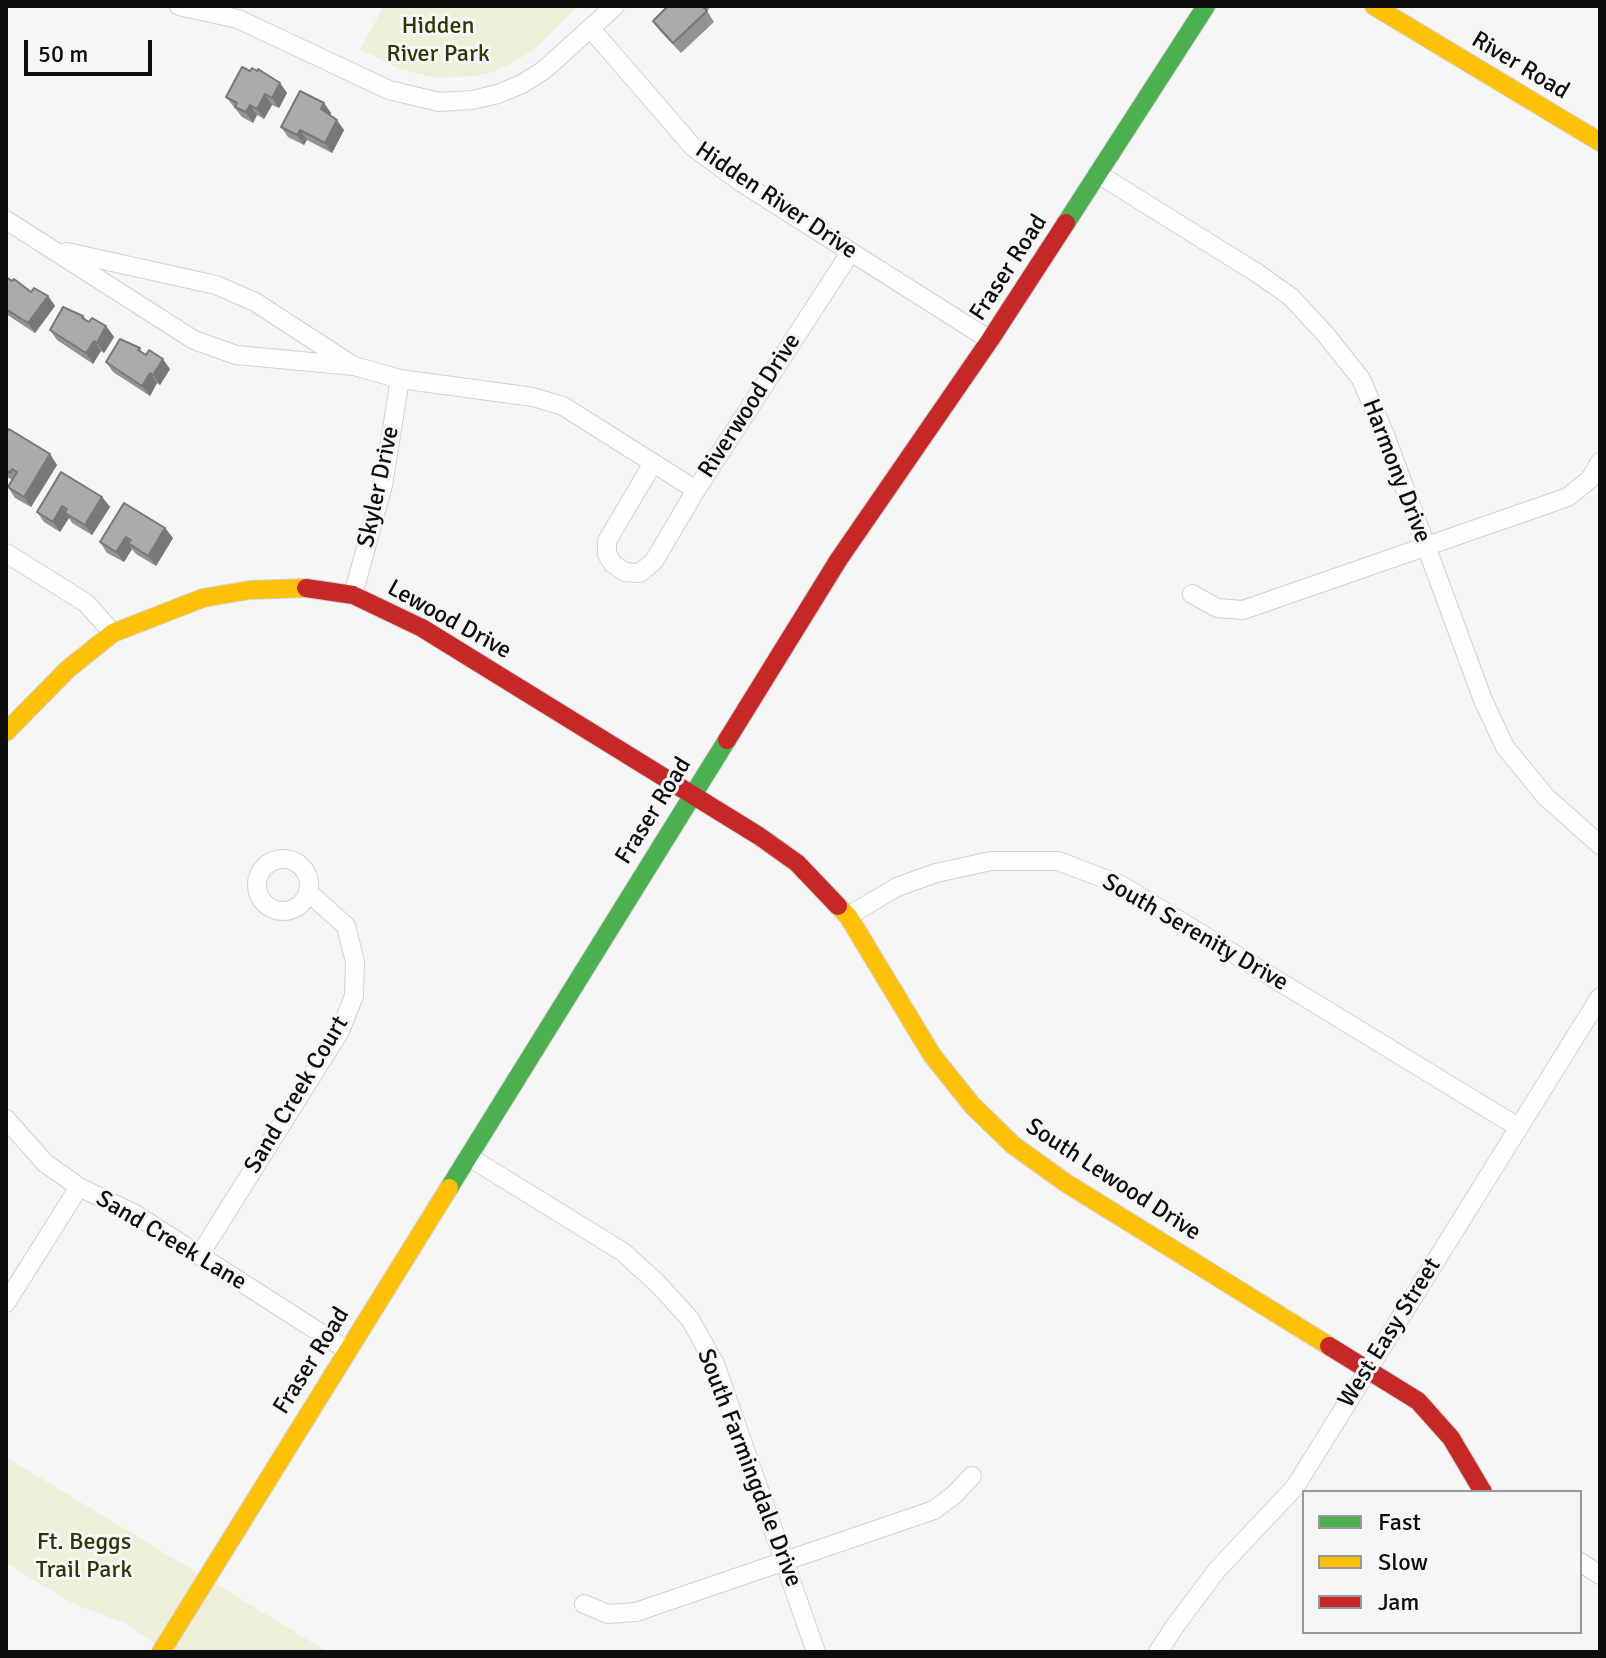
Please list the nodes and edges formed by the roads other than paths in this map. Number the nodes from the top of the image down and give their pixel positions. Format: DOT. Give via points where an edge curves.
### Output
graph roads {
  1 [pos="179,6"];
  2 [pos="615,6"];
  3 [pos="1206,6"];
  4 [pos="1374,6"];
  5 [pos="1401,13"];
  6 [pos="591,29"];
  7 [pos="1600,142"];
  8 [pos="1098,174"];
  9 [pos="6,220"];
  10 [pos="54,249"];
  11 [pos="850,253"];
  12 [pos="990,340"];
  13 [pos="354,366"];
  14 [pos="400,379"];
  15 [pos="1600,462"];
  16 [pos="653,463"];
  17 [pos="696,490"];
  18 [pos="1426,548"];
  19 [pos="6,553"];
  20 [pos="1192,594"];
  21 [pos="353,595"];
  22 [pos="113,633"];
  23 [pos="6,732"];
  24 [pos="692,795"];
  25 [pos="1600,845"];
  26 [pos="308,892"];
  27 [pos="848,916"];
  28 [pos="1600,997"];
  29 [pos="6,1119"];
  30 [pos="1518,1127"];
  31 [pos="469,1157"];
  32 [pos="79,1187"];
  33 [pos="199,1256"];
  34 [pos="6,1303"];
  35 [pos="347,1350"];
  36 [pos="1368,1369"];
  37 [pos="972,1476"];
  38 [pos="1482,1490"];
  39 [pos="785,1562"];
  40 [pos="1582,1563"];
  41 [pos="1600,1575"];
  42 [pos="584,1604"];
  43 [pos="161,1652"];
  44 [pos="816,1652"];
  45 [pos="1158,1652"];
  1 -- 6 [label="street" via="238,19 389,90 439,102 472,100 522,84"];
  2 -- 6 [label="street"];
  3 -- 8 [label="street, Fraser Road"];
  4 -- 5 [label="street, River Road"];
  5 -- 7 [label="street, River Road"];
  6 -- 11 [label="street, Hidden River Drive" via="693,147"];
  8 -- 12 [label="street, Fraser Road"];
  8 -- 18 [label="street, Harmony Drive" via="1291,297 1326,335 1361,379"];
  9 -- 10 [label="street, Riverwood Drive"];
  10 -- 13 [label="street, Riverwood Drive" via="216,285 255,302"];
  10 -- 13 [label="street, Riverwood Drive" via="194,340 236,355"];
  11 -- 12 [label="street, Hidden River Drive"];
  11 -- 17 [label="street, Riverwood Drive"];
  12 -- 24 [label="street, Fraser Road" via="839,559"];
  13 -- 14 [label="street, Riverwood Drive"];
  14 -- 16 [label="street, Riverwood Drive" via="563,406"];
  14 -- 21 [label="street, Skyler Drive" via="383,485"];
  15 -- 18 [label="street" via="1590,479 1568,497"];
  16 -- 17 [label="street, Riverwood Drive"];
  16 -- 17 [label="street" via="607,541 607,554 625,572 640,573 654,561"];
  18 -- 20 [label="street" via="1243,610 1217,608"];
  18 -- 25 [label="street, Harmony Drive" via="1505,747 1546,797"];
  19 -- 22 [label="street" via="86,603"];
  21 -- 22 [label="street, Lewood Drive" via="308,588 250,590 203,598"];
  21 -- 24 [label="street, Lewood Drive" via="422,628"];
  22 -- 23 [label="street, Lewood Drive" via="68,669"];
  24 -- 27 [label="street, South Lewood Drive" via="797,863"];
  24 -- 31 [label="street, Fraser Road"];
  26 -- 33 [label="street, Sand Creek Court" via="346,926 355,962 354,996 340,1031"];
  27 -- 30 [label="street, South Serenity Drive" via="897,887 936,873 991,861 1058,861 1121,885"];
  27 -- 36 [label="street, South Lewood Drive" via="932,1055 1013,1145"];
  28 -- 30 [label="street, West Easy Street"];
  29 -- 32 [label="street, Sand Creek Lane" via="45,1163"];
  30 -- 36 [label="street, West Easy Street"];
  31 -- 35 [label="street, Fraser Road"];
  31 -- 39 [label="street, South Farmingdale Drive" via="623,1252 690,1319 715,1364"];
  32 -- 33 [label="street, Sand Creek Lane" via="135,1214"];
  32 -- 34 [label="street"];
  33 -- 35 [label="street, Sand Creek Lane"];
  35 -- 43 [label="street, Fraser Road"];
  36 -- 38 [label="street, South Lewood Drive" via="1418,1401 1451,1438"];
  36 -- 45 [label="street, West Easy Street" via="1295,1487 1217,1570"];
  37 -- 39 [label="street" via="934,1510"];
  39 -- 42 [label="street" via="636,1612 608,1614"];
  39 -- 44 [label="street, South Farmingdale Drive"];
  40 -- 41 [label="street"];
}
